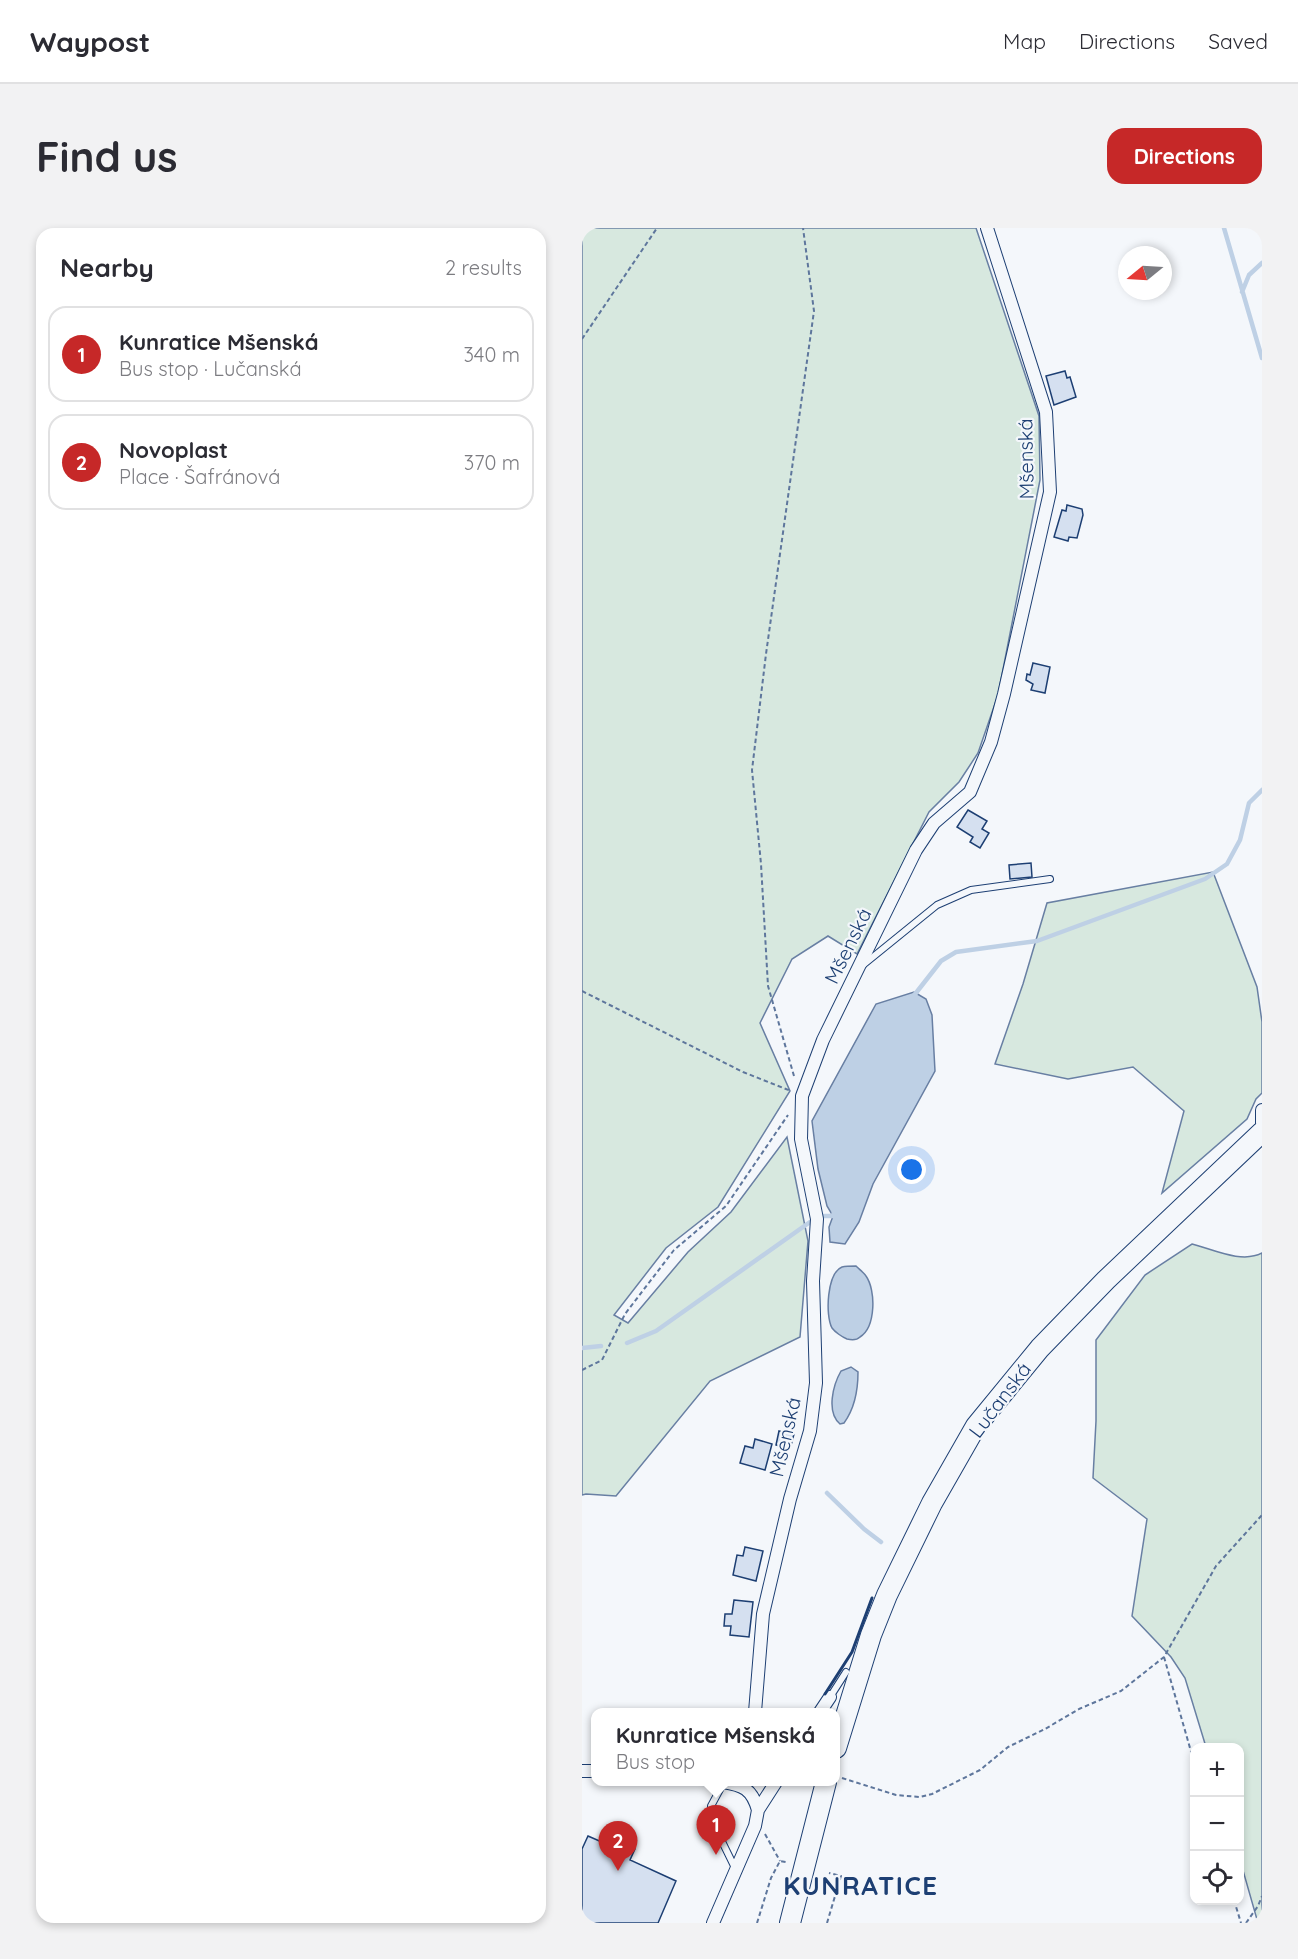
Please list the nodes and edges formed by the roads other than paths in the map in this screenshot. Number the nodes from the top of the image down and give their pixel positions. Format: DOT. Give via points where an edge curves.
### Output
graph roads {
  1 [pos="987,228"];
  2 [pos="1050,879"];
  3 [pos="858,969"];
  4 [pos="1262,1110"];
  5 [pos="1262,1124"];
  6 [pos="1262,1132"];
  7 [pos="846,1672"];
  8 [pos="830,1697"];
  9 [pos="755,1708"];
  10 [pos="823,1708"];
  11 [pos="840,1735"];
  12 [pos="721,1786"];
  13 [pos="773,1786"];
  14 [pos="825,1786"];
  15 [pos="750,1787"];
  16 [pos="758,1810"];
  17 [pos="736,1869"];
  18 [pos="713,1923"];
  19 [pos="790,1923"];
  1 -- 3 [label="street, Mšenská" via="1046,412 1048,504 992,742 970,792 934,823 916,850"];
  2 -- 3 [label="lane" via="971,890 937,905"];
  3 -- 9 [label="street, Mšenská" via="823,1040 802,1096 801,1139 817,1219 813,1281 816,1383 810,1431 763,1614"];
  4 -- 5 [label="street"];
  6 -- 11 [label="main road, Lučanská" via="1106,1280 1040,1348 976,1426 907,1551 871,1635"];
  7 -- 8 [label="lane"];
  8 -- 10 [label="street"];
  12 -- 17 [label="lane" via="711,1806 711,1819"];
  13 -- 16 [label="street"];
  14 -- 19 [label="main road"];
  15 -- 16 [label="street"];
  16 -- 17 [label="street" via="756,1826"];
  17 -- 18 [label="street"];
}
